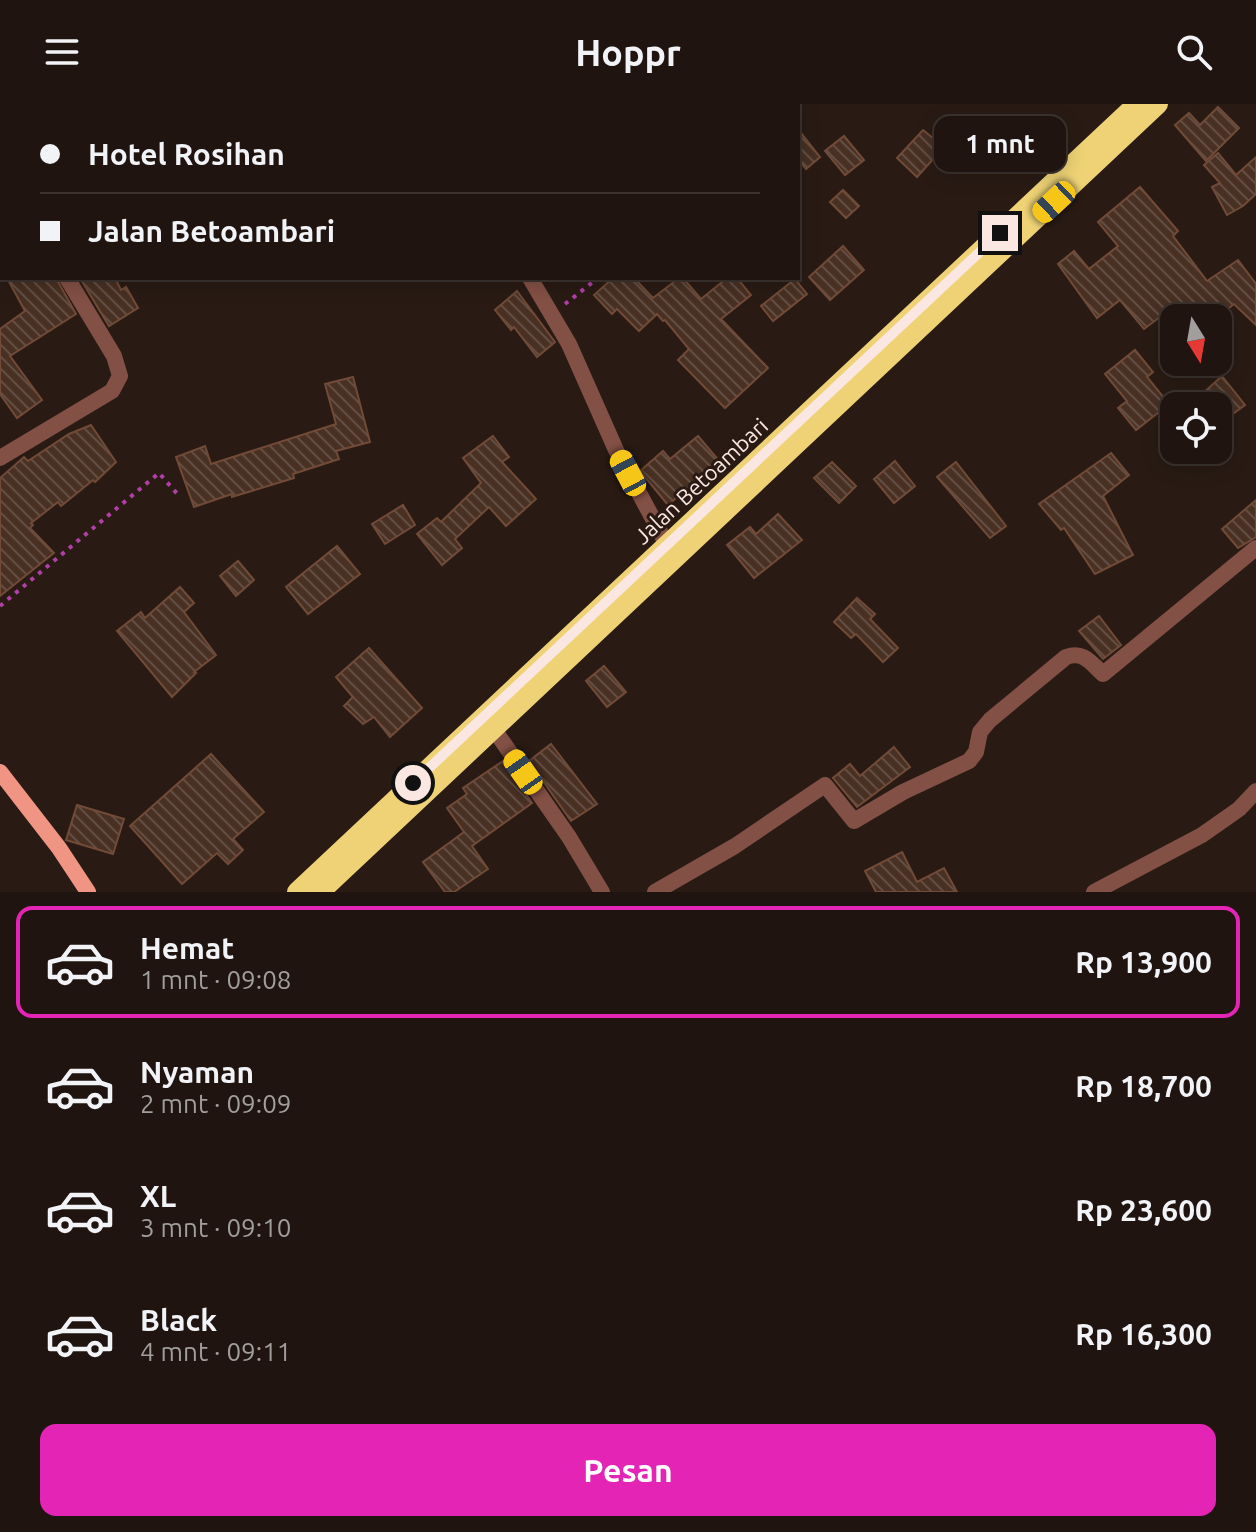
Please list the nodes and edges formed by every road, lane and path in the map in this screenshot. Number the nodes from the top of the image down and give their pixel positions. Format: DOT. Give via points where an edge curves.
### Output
graph roads {
  1 [pos="1137,104"];
  2 [pos="1158,104"];
  3 [pos="68,280"];
  4 [pos="531,280"];
  5 [pos="596,280"];
  6 [pos="553,315"];
  7 [pos="874,362"];
  8 [pos="0,458"];
  9 [pos="180,497"];
  10 [pos="667,545"];
  11 [pos="1256,548"];
  12 [pos="0,606"];
  13 [pos="493,728"];
  14 [pos="0,772"];
  15 [pos="1256,791"];
  16 [pos="88,892"];
  17 [pos="297,892"];
  18 [pos="320,892"];
  19 [pos="602,892"];
  20 [pos="655,892"];
  21 [pos="1094,892"];
  1 -- 7 [label="main road, Jalan Betoambari"];
  2 -- 7 [label="main road, Jalan Betoambari"];
  3 -- 8 [label="street" via="114,356 120,376 112,391"];
  4 -- 6 [label="street"];
  5 -- 6 [label="path"];
  6 -- 10 [label="street"];
  7 -- 10 [label="main road, Jalan Betoambari"];
  7 -- 13 [label="main road, Jalan Betoambari"];
  9 -- 12 [label="path" via="159,473"];
  10 -- 17 [label="main road, Jalan Betoambari"];
  11 -- 20 [label="street" via="1103,674 1084,656 1066,657 990,720 969,761 854,821 825,785"];
  13 -- 18 [label="main road, Jalan Betoambari"];
  13 -- 19 [label="street"];
  14 -- 16 [label="street"];
  15 -- 21 [label="street" via="1202,835"];
}
